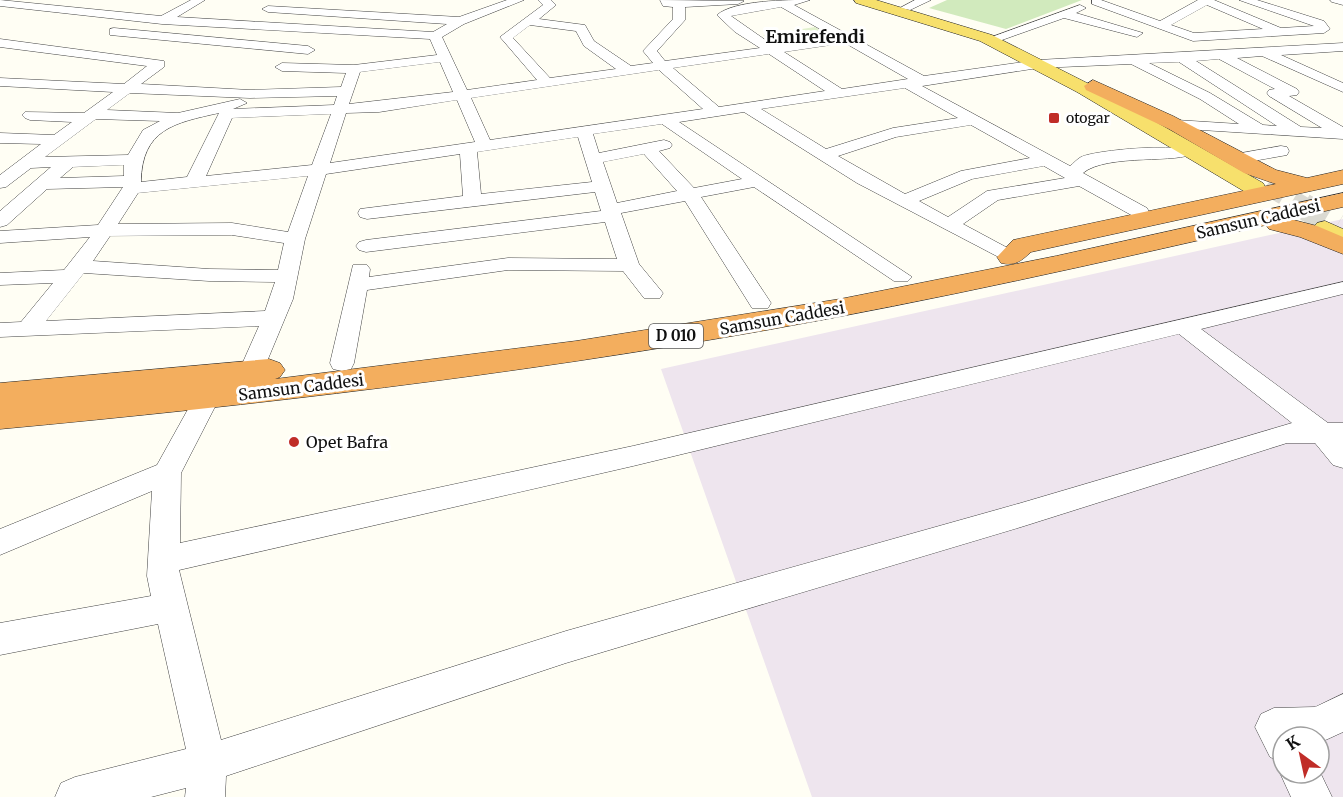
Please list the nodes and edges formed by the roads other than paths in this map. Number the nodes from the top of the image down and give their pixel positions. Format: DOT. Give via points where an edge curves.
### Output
graph roads {
  1 [pos="27,0"];
  2 [pos="323,0"];
  3 [pos="518,0"];
  4 [pos="544,0"];
  5 [pos="737,0"];
  6 [pos="804,0"];
  7 [pos="861,0"];
  8 [pos="880,0"];
  9 [pos="925,0"];
  10 [pos="1245,0"];
  11 [pos="1336,0"];
  12 [pos="1098,1"];
  13 [pos="1206,1"];
  14 [pos="672,2"];
  15 [pos="778,2"];
  16 [pos="1343,2"];
  17 [pos="194,3"];
  18 [pos="168,4"];
  19 [pos="369,4"];
  20 [pos="415,5"];
  21 [pos="4,6"];
  22 [pos="465,6"];
  23 [pos="212,7"];
  24 [pos="754,8"];
  25 [pos="906,8"];
  26 [pos="259,9"];
  27 [pos="312,12"];
  28 [pos="354,14"];
  29 [pos="1064,14"];
  30 [pos="402,16"];
  31 [pos="162,20"];
  32 [pos="458,20"];
  33 [pos="528,21"];
  34 [pos="1160,26"];
  35 [pos="297,28"];
  36 [pos="104,31"];
  37 [pos="340,31"];
  38 [pos="1283,33"];
  39 [pos="998,37"];
  40 [pos="1193,38"];
  41 [pos="848,39"];
  42 [pos="0,43"];
  43 [pos="16,45"];
  44 [pos="316,47"];
  45 [pos="380,47"];
  46 [pos="438,47"];
  47 [pos="1343,47"];
  48 [pos="1321,48"];
  49 [pos="771,50"];
  50 [pos="0,51"];
  51 [pos="1263,52"];
  52 [pos="1227,55"];
  53 [pos="1182,58"];
  54 [pos="1343,58"];
  55 [pos="1133,61"];
  56 [pos="1038,64"];
  57 [pos="1057,65"];
  58 [pos="662,66"];
  59 [pos="354,69"];
  60 [pos="628,71"];
  61 [pos="274,74"];
  62 [pos="0,82"];
  63 [pos="546,82"];
  64 [pos="916,83"];
  65 [pos="1088,87"];
  66 [pos="128,88"];
  67 [pos="1343,89"];
  68 [pos="346,91"];
  69 [pos="1303,91"];
  70 [pos="459,94"];
  71 [pos="840,94"];
  72 [pos="235,104"];
  73 [pos="748,108"];
  74 [pos="339,110"];
  75 [pos="717,113"];
  76 [pos="30,115"];
  77 [pos="91,116"];
  78 [pos="180,117"];
  79 [pos="973,120"];
  80 [pos="668,121"];
  81 [pos="1176,125"];
  82 [pos="1261,130"];
  83 [pos="584,132"];
  84 [pos="1298,132"];
  85 [pos="1343,134"];
  86 [pos="0,138"];
  87 [pos="694,139"];
  88 [pos="58,140"];
  89 [pos="477,148"];
  90 [pos="648,149"];
  91 [pos="1281,151"];
  92 [pos="1184,153"];
  93 [pos="824,155"];
  94 [pos="593,159"];
  95 [pos="1236,159"];
  96 [pos="133,160"];
  97 [pos="1047,160"];
  98 [pos="68,162"];
  99 [pos="0,163"];
  100 [pos="27,163"];
  101 [pos="319,170"];
  102 [pos="1077,177"];
  103 [pos="1343,177"];
  104 [pos="757,181"];
  105 [pos="194,182"];
  106 [pos="0,183"];
  107 [pos="44,184"];
  108 [pos="1309,184"];
  109 [pos="132,185"];
  110 [pos="602,186"];
  111 [pos="1261,186"];
  112 [pos="1343,186"];
  113 [pos="690,194"];
  114 [pos="471,200"];
  115 [pos="1234,200"];
  116 [pos="903,201"];
  117 [pos="611,212"];
  118 [pos="1140,212"];
  119 [pos="0,221"];
  120 [pos="1278,224"];
  121 [pos="949,225"];
  122 [pos="1340,225"];
  123 [pos="104,230"];
  124 [pos="0,237"];
  125 [pos="295,239"];
  126 [pos="366,246"];
  127 [pos="1020,264"];
  128 [pos="629,265"];
  129 [pos="74,271"];
  130 [pos="287,276"];
  131 [pos="901,278"];
  132 [pos="0,279"];
  133 [pos="357,285"];
  134 [pos="652,293"];
  135 [pos="1337,295"];
  136 [pos="760,303"];
  137 [pos="273,318"];
  138 [pos="1183,326"];
  139 [pos="27,329"];
  140 [pos="0,330"];
  141 [pos="342,363"];
  142 [pos="252,371"];
  143 [pos="0,394"];
  144 [pos="206,399"];
  145 [pos="0,417"];
  146 [pos="1332,433"];
  147 [pos="1343,458"];
  148 [pos="167,473"];
  149 [pos="0,542"];
  150 [pos="164,560"];
  151 [pos="170,607"];
  152 [pos="0,639"];
  153 [pos="1343,712"];
  154 [pos="1318,725"];
  155 [pos="208,763"];
  156 [pos="75,797"];
  157 [pos="205,797"];
  1 -- 21 [label="street"];
  2 -- 27 [label="street"];
  3 -- 32 [label="street"];
  4 -- 33 [label="street" via="550,5"];
  5 -- 14 [label="street"];
  5 -- 24 [label="street"];
  6 -- 15 [label="street"];
  7 -- 56 [label="main road" via="986,38"];
  8 -- 25 [label="main road"];
  9 -- 25 [label="street"];
  10 -- 38 [label="street" via="1328,28"];
  11 -- 16 [label="street"];
  12 -- 29 [label="street"];
  12 -- 34 [label="street"];
  13 -- 34 [label="street"];
  13 -- 38 [label="street"];
  14 -- 58 [label="street" via="679,20 650,51"];
  15 -- 24 [label="street"];
  15 -- 41 [label="street"];
  17 -- 18 [label="street"];
  17 -- 23 [label="street"];
  17 -- 31 [label="street"];
  19 -- 28 [label="street"];
  20 -- 30 [label="street"];
  21 -- 31 [label="street"];
  22 -- 32 [label="street"];
  24 -- 49 [label="street" via="723,15"];
  25 -- 39 [label="main road"];
  26 -- 27 [label="street"];
  27 -- 28 [label="street"];
  27 -- 35 [label="street"];
  28 -- 30 [label="street"];
  29 -- 39 [label="street"];
  29 -- 40 [label="street" via="1145,35"];
  30 -- 32 [label="street"];
  31 -- 35 [label="street"];
  32 -- 46 [label="street"];
  33 -- 60 [label="street" via="581,27 589,43"];
  33 -- 63 [label="street" via="506,37"];
  34 -- 40 [label="street"];
  35 -- 37 [label="street"];
  36 -- 44 [label="street" via="180,40"];
  37 -- 44 [label="street"];
  37 -- 46 [label="street"];
  38 -- 40 [label="street"];
  38 -- 48 [label="street"];
  39 -- 57 [label="main road"];
  40 -- 52 [label="street"];
  41 -- 49 [label="street"];
  41 -- 64 [label="street"];
  42 -- 43 [label="street"];
  43 -- 50 [label="street"];
  43 -- 66 [label="street" via="159,64"];
  44 -- 61 [label="street"];
  45 -- 46 [label="street"];
  46 -- 59 [label="street"];
  46 -- 70 [label="street"];
  47 -- 48 [label="street"];
  48 -- 51 [label="street"];
  48 -- 54 [label="street"];
  49 -- 58 [label="street"];
  49 -- 71 [label="street"];
  51 -- 52 [label="street"];
  51 -- 67 [label="street"];
  52 -- 53 [label="street"];
  52 -- 69 [label="street"];
  53 -- 55 [label="street"];
  53 -- 84 [label="street"];
  55 -- 57 [label="street"];
  55 -- 82 [label="street" via="1205,96"];
  56 -- 57 [label="street"];
  56 -- 64 [label="street"];
  56 -- 65 [label="main road"];
  57 -- 65 [label="main road"];
  58 -- 60 [label="street"];
  58 -- 75 [label="street"];
  59 -- 61 [label="street"];
  59 -- 68 [label="street"];
  60 -- 63 [label="street"];
  61 -- 72 [label="street"];
  62 -- 66 [label="street"];
  63 -- 70 [label="street"];
  64 -- 71 [label="street"];
  64 -- 79 [label="street"];
  65 -- 81 [label="highway"];
  65 -- 92 [label="highway" via="1099,104"];
  65 -- 111 [label="main road"];
  66 -- 72 [label="street"];
  66 -- 77 [label="street"];
  67 -- 69 [label="street"];
  68 -- 72 [label="street"];
  68 -- 74 [label="street"];
  69 -- 85 [label="street" via="1274,93"];
  70 -- 74 [label="street"];
  70 -- 89 [label="street"];
  71 -- 73 [label="street"];
  72 -- 74 [label="street"];
  72 -- 78 [label="street"];
  72 -- 105 [label="street" via="219,124"];
  73 -- 75 [label="street"];
  73 -- 93 [label="street"];
  74 -- 101 [label="street"];
  75 -- 80 [label="street"];
  76 -- 77 [label="street"];
  77 -- 78 [label="street"];
  77 -- 88 [label="street"];
  78 -- 96 [label="street" via="149,132"];
  79 -- 93 [label="street" via="893,134"];
  79 -- 97 [label="street"];
  80 -- 83 [label="street"];
  80 -- 87 [label="street"];
  81 -- 82 [label="street"];
  81 -- 95 [label="highway"];
  82 -- 84 [label="street"];
  83 -- 89 [label="street"];
  83 -- 94 [label="street"];
  84 -- 85 [label="street"];
  86 -- 88 [label="street"];
  87 -- 90 [label="street"];
  87 -- 104 [label="street"];
  88 -- 100 [label="street"];
  89 -- 101 [label="street"];
  89 -- 114 [label="street"];
  90 -- 94 [label="street"];
  90 -- 113 [label="street"];
  91 -- 95 [label="street"];
  92 -- 102 [label="street" via="1143,153 1088,161"];
  92 -- 115 [label="highway" via="1230,180 1237,187"];
  93 -- 116 [label="street"];
  94 -- 110 [label="street"];
  95 -- 108 [label="highway" via="1276,178"];
  96 -- 98 [label="street"];
  96 -- 109 [label="street"];
  97 -- 102 [label="street"];
  97 -- 116 [label="street" via="967,175"];
  98 -- 100 [label="street"];
  98 -- 107 [label="street"];
  99 -- 100 [label="street"];
  100 -- 106 [label="street"];
  101 -- 105 [label="street"];
  101 -- 125 [label="street"];
  102 -- 118 [label="street"];
  102 -- 121 [label="street" via="993,195"];
  103 -- 108 [label="highway"];
  104 -- 113 [label="street"];
  104 -- 131 [label="street"];
  105 -- 109 [label="street"];
  107 -- 109 [label="street"];
  107 -- 119 [label="street"];
  108 -- 115 [label="highway"];
  109 -- 123 [label="street"];
  110 -- 114 [label="street"];
  110 -- 117 [label="street"];
  112 -- 127 [label="highway, Samsun Caddesi / D 010"];
  113 -- 117 [label="street"];
  113 -- 136 [label="street"];
  114 -- 126 [label="street" via="367,204"];
  115 -- 127 [label="highway" via="1022,246"];
  116 -- 121 [label="street"];
  117 -- 126 [label="street"];
  117 -- 128 [label="street"];
  120 -- 122 [label="highway"];
  120 -- 122 [label="highway" via="1308,231"];
  120 -- 127 [label="highway" via="1078,270"];
  121 -- 127 [label="street"];
  122 -- 127 [label="highway, Samsun Caddesi / D 010"];
  123 -- 124 [label="street"];
  123 -- 125 [label="street" via="232,229"];
  123 -- 129 [label="street"];
  125 -- 130 [label="street"];
  126 -- 133 [label="street"];
  127 -- 131 [label="highway, Samsun Caddesi / D 010"];
  127 -- 144 [label="highway, Samsun Caddesi / D 010" via="770,321 635,343"];
  128 -- 133 [label="street" via="508,264"];
  128 -- 134 [label="street"];
  129 -- 130 [label="street"];
  129 -- 132 [label="street"];
  129 -- 139 [label="street"];
  130 -- 137 [label="street"];
  131 -- 136 [label="highway, Samsun Caddesi / D 010"];
  133 -- 141 [label="street"];
  135 -- 138 [label="street"];
  136 -- 141 [label="highway, Samsun Caddesi / D 010"];
  137 -- 139 [label="street"];
  137 -- 142 [label="street"];
  138 -- 146 [label="street"];
  138 -- 150 [label="street" via="633,456"];
  139 -- 140 [label="street"];
  141 -- 142 [label="highway, Samsun Caddesi / D 010"];
  142 -- 143 [label="highway, Samsun Caddesi / D 010"];
  144 -- 145 [label="highway, Samsun Caddesi / D 010"];
  144 -- 148 [label="street"];
  146 -- 147 [label="street"];
  146 -- 155 [label="street" via="1287,433 566,647"];
  148 -- 149 [label="street"];
  148 -- 150 [label="street"];
  150 -- 151 [label="street" via="163,576"];
  151 -- 152 [label="street"];
  151 -- 155 [label="street"];
  153 -- 154 [label="street"];
  155 -- 156 [label="street"];
  155 -- 157 [label="street"];
}
